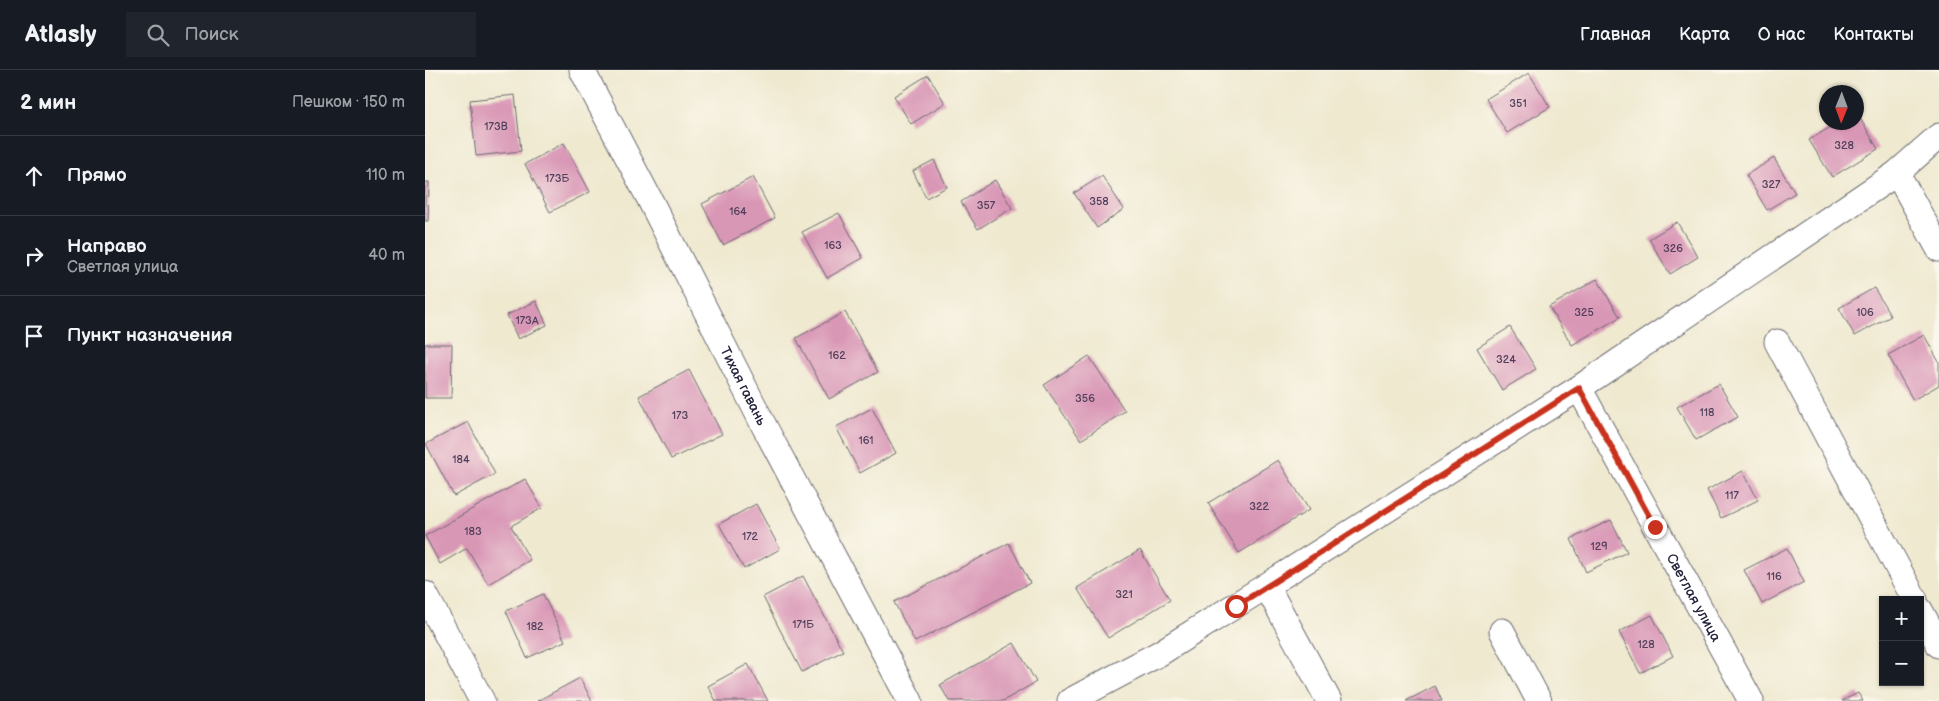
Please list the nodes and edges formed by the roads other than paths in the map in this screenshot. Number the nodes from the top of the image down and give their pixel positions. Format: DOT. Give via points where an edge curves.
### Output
graph roads {
  1 [pos="582,70"];
  2 [pos="1939,136"];
  3 [pos="1897,173"];
  4 [pos="1939,249"];
  5 [pos="1777,342"];
  6 [pos="1579,388"];
  7 [pos="1267,587"];
  8 [pos="425,594"];
  9 [pos="1913,596"];
  10 [pos="1924,617"];
  11 [pos="1502,631"];
  12 [pos="1939,645"];
  13 [pos="482,701"];
  14 [pos="909,701"];
  15 [pos="1070,701"];
  16 [pos="1329,701"];
  17 [pos="1539,701"];
  18 [pos="1751,701"];
  1 -- 14 [label="street, Тихая гавань"];
  2 -- 3 [label="street"];
  3 -- 4 [label="street"];
  3 -- 6 [label="street"];
  5 -- 9 [label="street"];
  6 -- 7 [label="street"];
  6 -- 18 [label="street, Светлая улица"];
  7 -- 15 [label="street" via="1160,653"];
  7 -- 16 [label="street"];
  8 -- 13 [label="street"];
  10 -- 12 [label="street"];
  11 -- 17 [label="street"];
}
